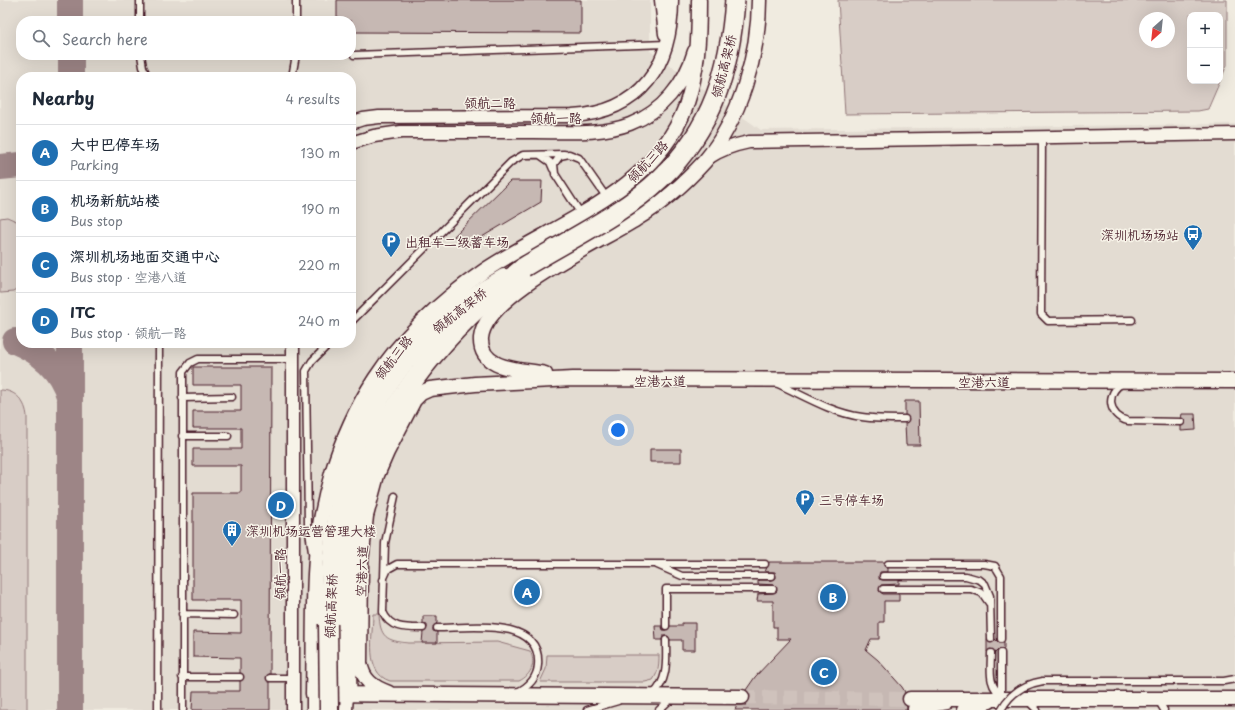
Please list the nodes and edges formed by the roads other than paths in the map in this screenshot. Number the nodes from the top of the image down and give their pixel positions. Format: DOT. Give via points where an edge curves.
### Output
graph roads {
  1 [pos="140,0"];
  2 [pos="296,0"];
  3 [pos="661,0"];
  4 [pos="672,0"];
  5 [pos="699,0"];
  6 [pos="735,0"];
  7 [pos="759,0"];
  8 [pos="140,16"];
  9 [pos="296,16"];
  10 [pos="699,20"];
  11 [pos="667,44"];
  12 [pos="356,54"];
  13 [pos="141,60"];
  14 [pos="295,60"];
  15 [pos="146,72"];
  16 [pos="293,72"];
  17 [pos="356,121"];
  18 [pos="1235,134"];
  19 [pos="1042,137"];
  20 [pos="356,141"];
  21 [pos="564,154"];
  22 [pos="540,155"];
  23 [pos="706,160"];
  24 [pos="554,169"];
  25 [pos="632,178"];
  26 [pos="607,198"];
  27 [pos="655,206"];
  28 [pos="581,214"];
  29 [pos="531,262"];
  30 [pos="356,317"];
  31 [pos="1132,320"];
  32 [pos="159,348"];
  33 [pos="293,348"];
  34 [pos="325,348"];
  35 [pos="293,359"];
  36 [pos="573,380"];
  37 [pos="771,380"];
  38 [pos="1128,381"];
  39 [pos="1235,381"];
  40 [pos="232,397"];
  41 [pos="182,398"];
  42 [pos="905,419"];
  43 [pos="1181,422"];
  44 [pos="182,436"];
  45 [pos="228,436"];
  46 [pos="395,496"];
  47 [pos="654,564"];
  48 [pos="765,564"];
  49 [pos="888,564"];
  50 [pos="315,573"];
  51 [pos="772,576"];
  52 [pos="883,576"];
  53 [pos="383,580"];
  54 [pos="772,589"];
  55 [pos="883,589"];
  56 [pos="991,607"];
  57 [pos="182,614"];
  58 [pos="234,614"];
  59 [pos="666,626"];
  60 [pos="423,628"];
  61 [pos="437,628"];
  62 [pos="991,639"];
  63 [pos="1001,639"];
  64 [pos="666,640"];
  65 [pos="991,652"];
  66 [pos="1001,653"];
  67 [pos="182,677"];
  68 [pos="240,677"];
  69 [pos="270,678"];
  70 [pos="293,678"];
  71 [pos="1235,679"];
  72 [pos="313,694"];
  73 [pos="394,695"];
  74 [pos="510,695"];
  75 [pos="634,696"];
  76 [pos="650,696"];
  77 [pos="677,696"];
  78 [pos="742,697"];
  79 [pos="1027,699"];
  80 [pos="1235,699"];
  81 [pos="1003,701"];
  82 [pos="912,704"];
  83 [pos="1160,704"];
  84 [pos="349,705"];
  85 [pos="158,710"];
  86 [pos="182,710"];
  87 [pos="293,710"];
  88 [pos="313,710"];
  89 [pos="328,710"];
  90 [pos="587,710"];
  91 [pos="659,710"];
  92 [pos="963,710"];
  93 [pos="1037,710"];
  1 -- 8 [label="lane"];
  2 -- 9 [label="lane"];
  3 -- 11 [label="street, 领航二路"];
  4 -- 11 [label="street, 领航二路"];
  5 -- 10 [label="street, 领航三路"];
  6 -- 29 [label="highway, 领航高架桥, bridge" via="728,57 721,83 713,105 697,134 679,158 661,178 637,198"];
  7 -- 23 [label="street, 领航三路" via="756,41 746,84"];
  10 -- 20 [label="street, 领航一路" via="691,60 674,91 662,105 631,124 594,131 401,132"];
  10 -- 25 [label="street, 领航三路" via="699,48 685,106 668,139"];
  11 -- 12 [label="lane"];
  11 -- 17 [label="street, 领航二路" via="659,66 642,90 626,102 590,115 379,117"];
  13 -- 15 [label="lane"];
  14 -- 16 [label="lane"];
  18 -- 19 [label="street"];
  19 -- 23 [label="street" via="749,142 722,150"];
  19 -- 31 [label="lane" via="1042,314 1048,321"];
  21 -- 22 [label="lane"];
  21 -- 24 [label="lane" via="556,160"];
  21 -- 26 [label="lane" via="579,158"];
  22 -- 24 [label="lane" via="550,162"];
  22 -- 30 [label="lane" via="523,155 511,162"];
  23 -- 27 [label="street, 领航三路"];
  24 -- 28 [label="lane"];
  25 -- 26 [label="street, 领航三路"];
  25 -- 27 [label="street" via="651,177 659,185 661,194"];
  26 -- 28 [label="street, 领航三路"];
  27 -- 29 [label="street, 领航三路" via="636,219"];
  28 -- 29 [label="street, 领航三路"];
  29 -- 36 [label="street, 领航三路" via="518,290 485,325 481,339 483,350 489,358 507,369"];
  29 -- 50 [label="street, 领航三路" via="483,272 436,308 404,341 375,380 357,411 338,454 325,500"];
  29 -- 84 [label="highway" via="452,332 420,370 405,390 381,435 364,475 352,521 346,583"];
  29 -- 89 [label="main road, 领航高架桥, bridge" via="450,313 422,341 395,374 365,430 347,474 335,530 330,581"];
  32 -- 85 [label="lane"];
  33 -- 35 [label="street, 领航一路"];
  34 -- 50 [label="lane" via="306,371 308,525"];
  35 -- 41 [label="lane" via="198,359 190,362 183,372"];
  35 -- 70 [label="street, 领航一路"];
  36 -- 37 [label="street, 空港六道"];
  36 -- 73 [label="street, 空港六道" via="475,384 430,389 421,393 405,414 371,495 361,562 362,672 371,684"];
  37 -- 38 [label="street, 空港六道"];
  37 -- 42 [label="lane" via="823,405 851,415"];
  38 -- 39 [label="street, 空港六道"];
  38 -- 43 [label="lane" via="1116,388 1111,399 1114,412 1120,418 1128,421"];
  40 -- 41 [label="lane"];
  41 -- 44 [label="lane"];
  44 -- 45 [label="lane"];
  44 -- 57 [label="lane"];
  46 -- 53 [label="lane" via="387,528"];
  47 -- 48 [label="lane"];
  47 -- 51 [label="lane" via="682,576"];
  47 -- 53 [label="lane" via="397,564 388,569"];
  49 -- 63 [label="lane" via="994,566 1001,576"];
  50 -- 72 [label="street, 领航三路"];
  52 -- 56 [label="lane" via="974,577 989,590"];
  53 -- 60 [label="lane" via="383,612 386,619 403,628"];
  54 -- 59 [label="lane" via="666,589"];
  55 -- 56 [label="lane" via="971,589 982,593"];
  56 -- 62 [label="lane"];
  57 -- 58 [label="lane"];
  57 -- 67 [label="lane"];
  61 -- 74 [label="lane" via="498,628 514,630 525,636 536,650 538,668 529,684"];
  64 -- 76 [label="lane" via="665,676 658,689"];
  65 -- 81 [label="lane" via="991,682"];
  66 -- 81 [label="lane"];
  67 -- 68 [label="lane"];
  67 -- 86 [label="lane"];
  69 -- 70 [label="lane"];
  70 -- 87 [label="street, 领航一路"];
  71 -- 81 [label="lane, bridge" via="1043,681 1026,685"];
  72 -- 84 [label="street"];
  72 -- 88 [label="street"];
  73 -- 74 [label="street"];
  73 -- 84 [label="street"];
  74 -- 75 [label="street"];
  75 -- 76 [label="street"];
  75 -- 90 [label="lane"];
  76 -- 77 [label="street"];
  77 -- 78 [label="street"];
  77 -- 91 [label="lane" via="665,702"];
  79 -- 81 [label="street"];
  79 -- 83 [label="street"];
  79 -- 93 [label="lane"];
  80 -- 83 [label="street"];
  81 -- 82 [label="street" via="972,700"];
  81 -- 92 [label="street"];
}
